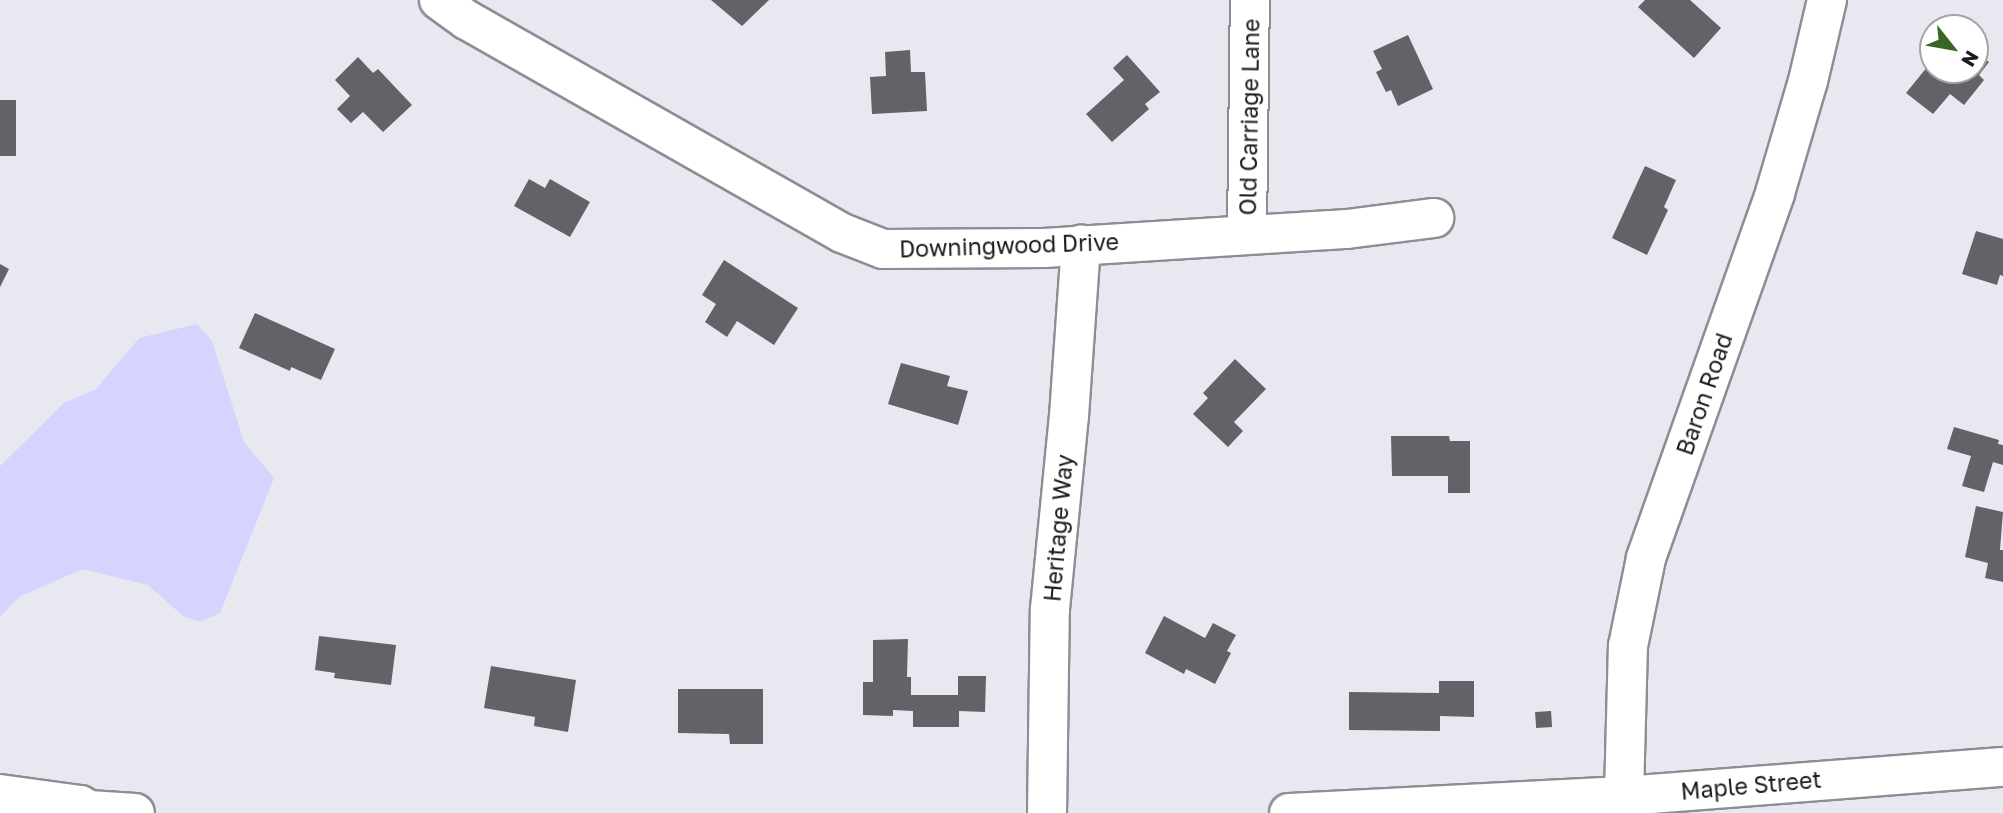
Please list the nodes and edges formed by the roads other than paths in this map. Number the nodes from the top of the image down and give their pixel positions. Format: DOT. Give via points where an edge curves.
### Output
graph roads {
  1 [pos="439,0"];
  2 [pos="1250,0"];
  3 [pos="1827,0"];
  4 [pos="1434,218"];
  5 [pos="1247,233"];
  6 [pos="1081,244"];
  7 [pos="2003,767"];
  8 [pos="0,794"];
  9 [pos="1624,796"];
  10 [pos="1329,812"];
  11 [pos="135,813"];
  12 [pos="1047,813"];
  13 [pos="1289,813"];
  1 -- 6 [label="street, Downingwood Drive" via="842,233 883,249"];
  2 -- 5 [label="street, Old Carriage Lane"];
  3 -- 9 [label="street, Baron Road" via="1775,193 1646,558 1628,646"];
  4 -- 5 [label="street, Downingwood Drive" via="1347,229"];
  5 -- 6 [label="street, Downingwood Drive"];
  6 -- 12 [label="street, Heritage Way" via="1050,609"];
  7 -- 9 [label="street, Maple Street"];
  8 -- 11 [label="street"];
  9 -- 10 [label="street, Maple Street"];
  10 -- 13 [label="street, Maple Street"];
}
